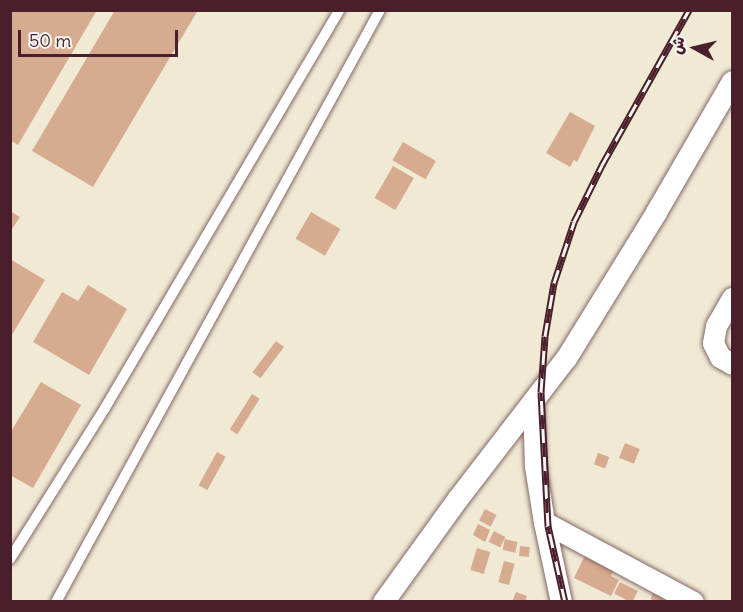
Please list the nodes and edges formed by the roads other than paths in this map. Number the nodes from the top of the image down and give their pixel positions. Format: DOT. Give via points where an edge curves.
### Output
graph roads {
  1 [pos="339,10"];
  2 [pos="380,10"];
  3 [pos="732,81"];
  4 [pos="732,298"];
  5 [pos="732,364"];
  6 [pos="533,403"];
  7 [pos="544,522"];
  8 [pos="10,559"];
  9 [pos="56,602"];
  10 [pos="383,602"];
  11 [pos="561,602"];
  12 [pos="693,602"];
  1 -- 8 [label="lane" via="105,408"];
  2 -- 9 [label="lane"];
  3 -- 6 [label="street" via="566,358"];
  4 -- 5 [label="street" via="716,326 713,343 720,357"];
  6 -- 7 [label="street" via="535,466"];
  6 -- 10 [label="street"];
  7 -- 11 [label="street"];
  7 -- 12 [label="street"];
}
